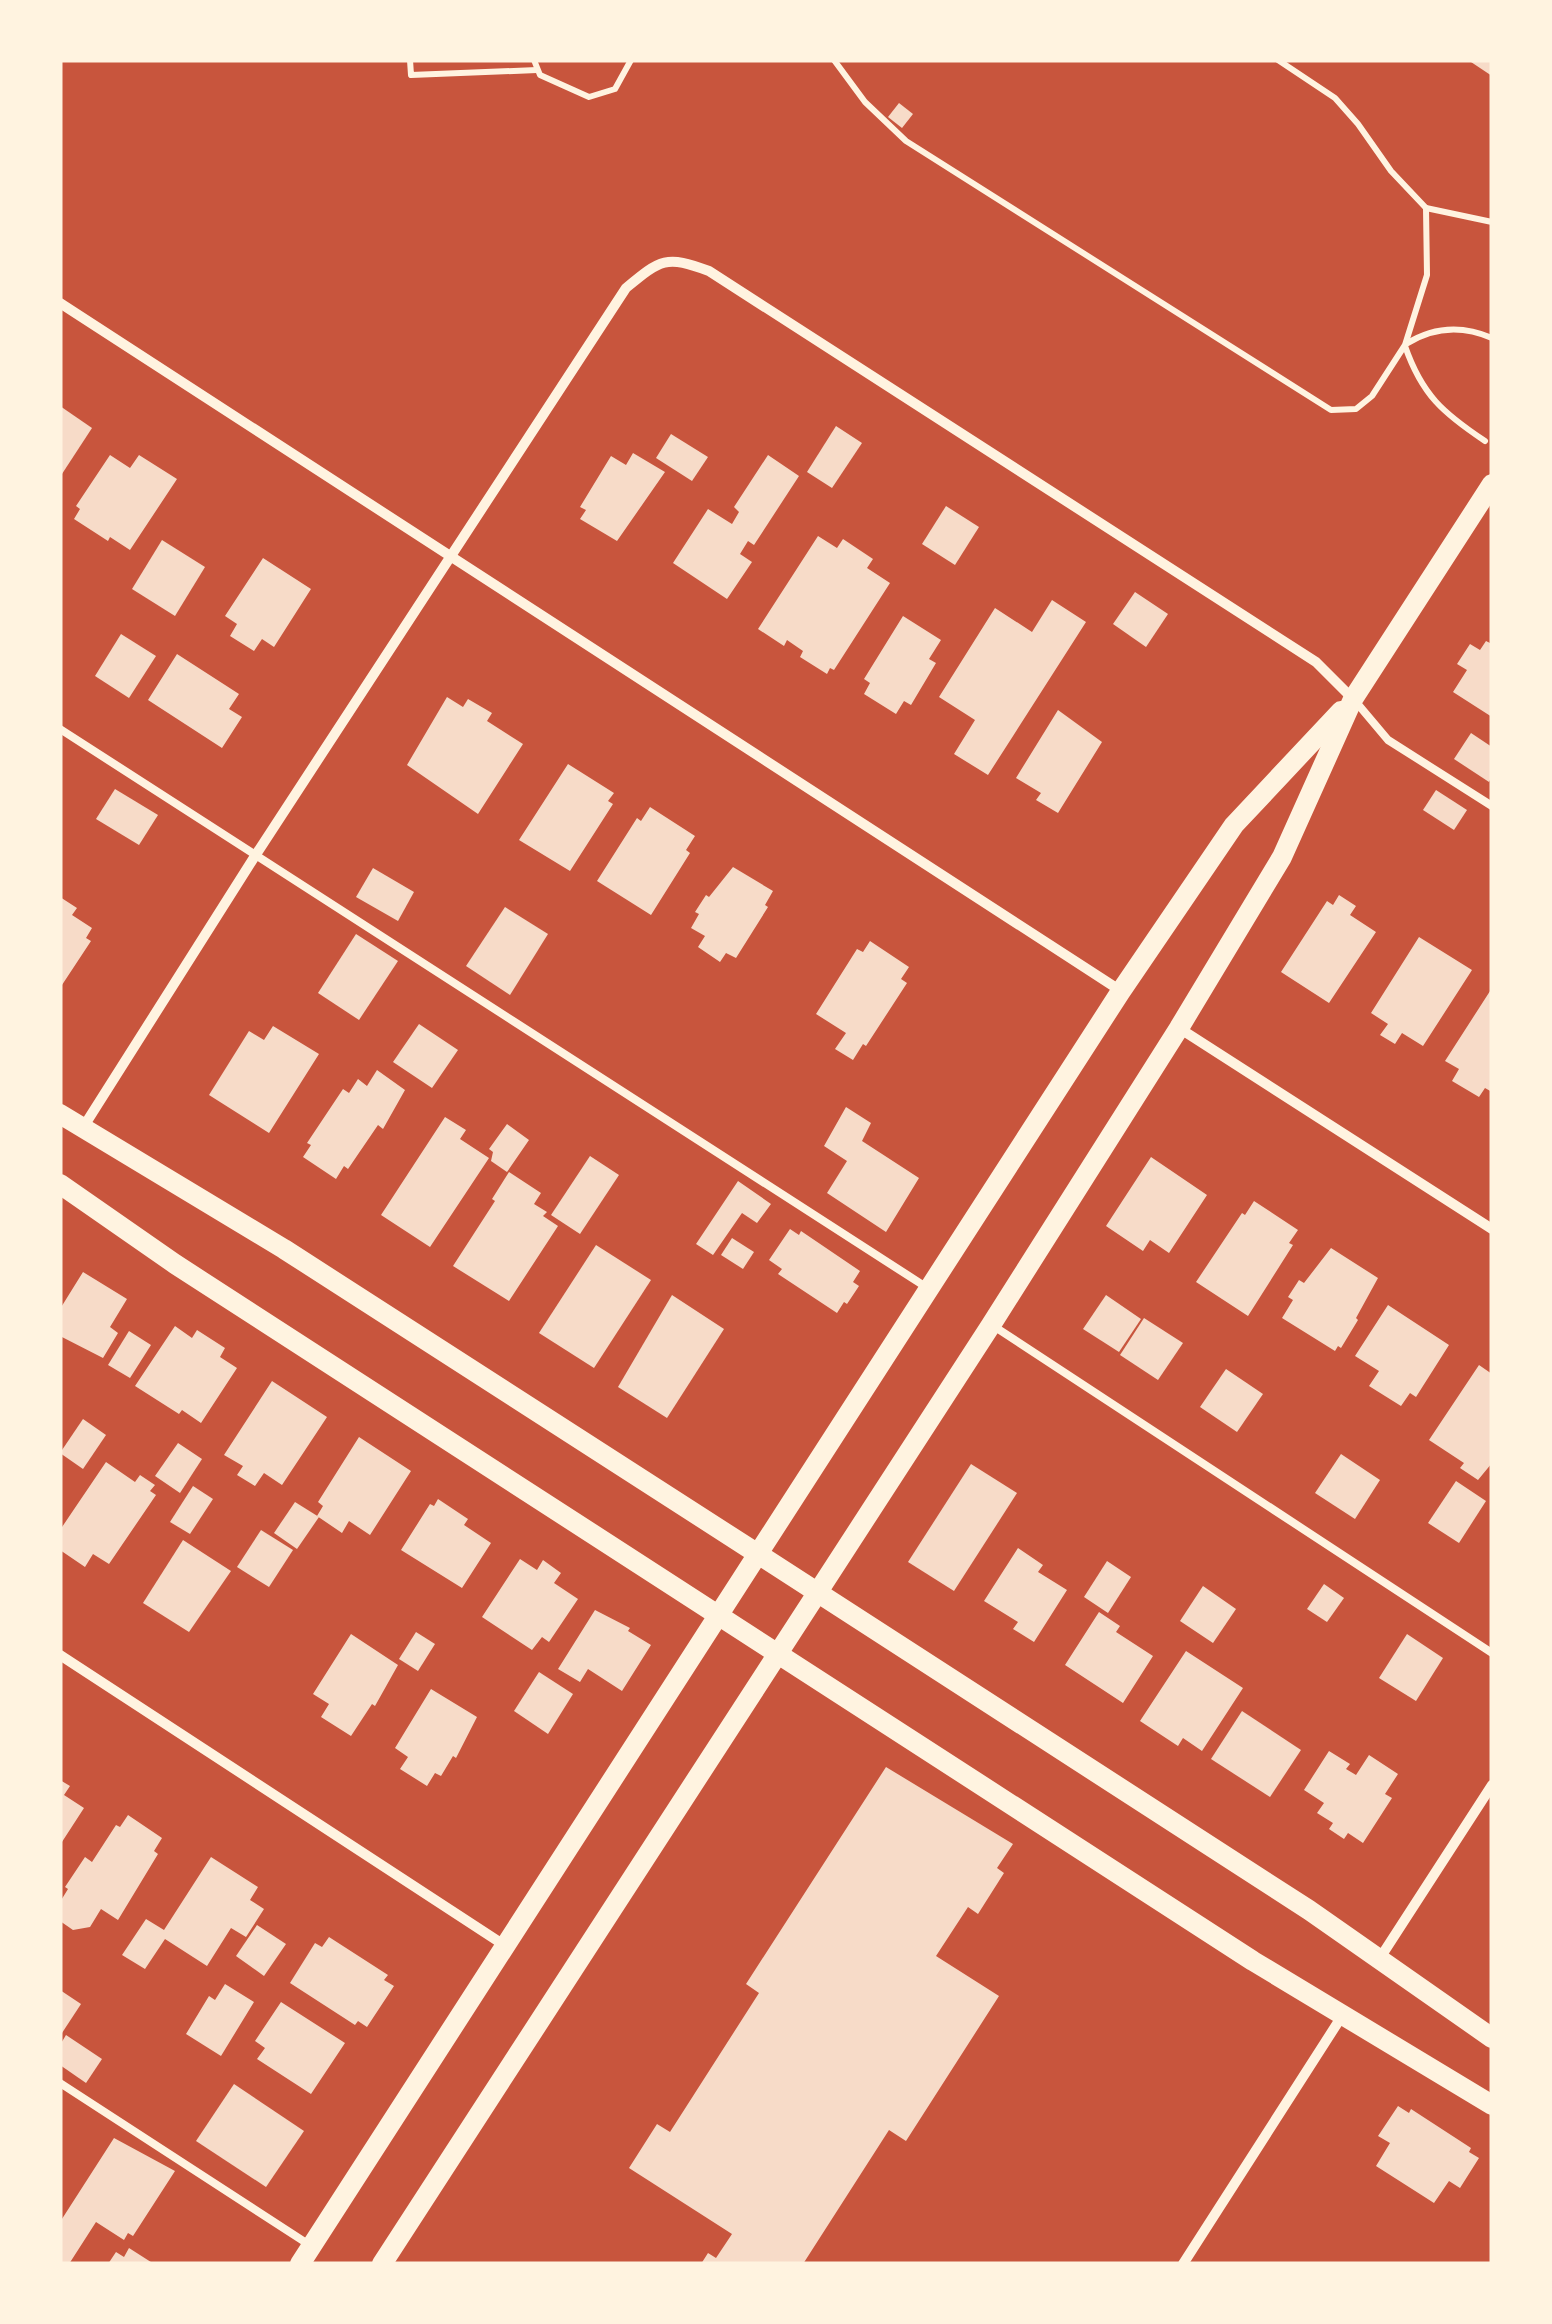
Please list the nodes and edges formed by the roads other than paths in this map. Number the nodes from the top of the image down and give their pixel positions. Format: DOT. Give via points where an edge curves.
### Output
graph roads {
  1 [pos="60,303"];
  2 [pos="1492,484"];
  3 [pos="451,556"];
  4 [pos="1353,698"];
  5 [pos="60,729"];
  6 [pos="1492,806"];
  7 [pos="255,856"];
  8 [pos="1121,991"];
  9 [pos="1179,1028"];
  10 [pos="60,1114"];
  11 [pos="84,1126"];
  12 [pos="60,1184"];
  13 [pos="1492,1228"];
  14 [pos="929,1288"];
  15 [pos="991,1325"];
  16 [pos="758,1554"];
  17 [pos="817,1593"];
  18 [pos="718,1614"];
  19 [pos="779,1653"];
  20 [pos="1492,1654"];
  21 [pos="60,1655"];
  22 [pos="1492,1785"];
  23 [pos="504,1944"];
  24 [pos="1380,1958"];
  25 [pos="1342,2016"];
  26 [pos="1492,2038"];
  27 [pos="60,2083"];
  28 [pos="1492,2105"];
  29 [pos="306,2255"];
  30 [pos="382,2264"];
  31 [pos="1183,2264"];
  1 -- 3 [label="street"];
  2 -- 4 [label="main road"];
  3 -- 4 [label="street" via="626,288 653,265 678,260 709,271 1316,662"];
  3 -- 7 [label="street"];
  3 -- 8 [label="street"];
  4 -- 6 [label="lane" via="1388,740"];
  4 -- 8 [label="main road" via="1234,825"];
  4 -- 9 [label="main road" via="1282,857"];
  5 -- 7 [label="lane"];
  7 -- 11 [label="street"];
  7 -- 14 [label="lane"];
  8 -- 14 [label="main road"];
  9 -- 13 [label="street"];
  9 -- 15 [label="main road"];
  10 -- 11 [label="main road"];
  11 -- 16 [label="main road"];
  12 -- 18 [label="main road"];
  14 -- 16 [label="main road"];
  15 -- 17 [label="main road"];
  15 -- 20 [label="lane"];
  16 -- 17 [label="main road"];
  16 -- 18 [label="main road"];
  17 -- 19 [label="main road"];
  17 -- 24 [label="main road"];
  18 -- 19 [label="main road"];
  18 -- 23 [label="main road"];
  19 -- 25 [label="main road"];
  19 -- 30 [label="main road"];
  21 -- 23 [label="street"];
  22 -- 24 [label="street"];
  23 -- 29 [label="main road"];
  24 -- 26 [label="main road"];
  25 -- 28 [label="main road"];
  25 -- 31 [label="street"];
  27 -- 29 [label="lane"];
}
